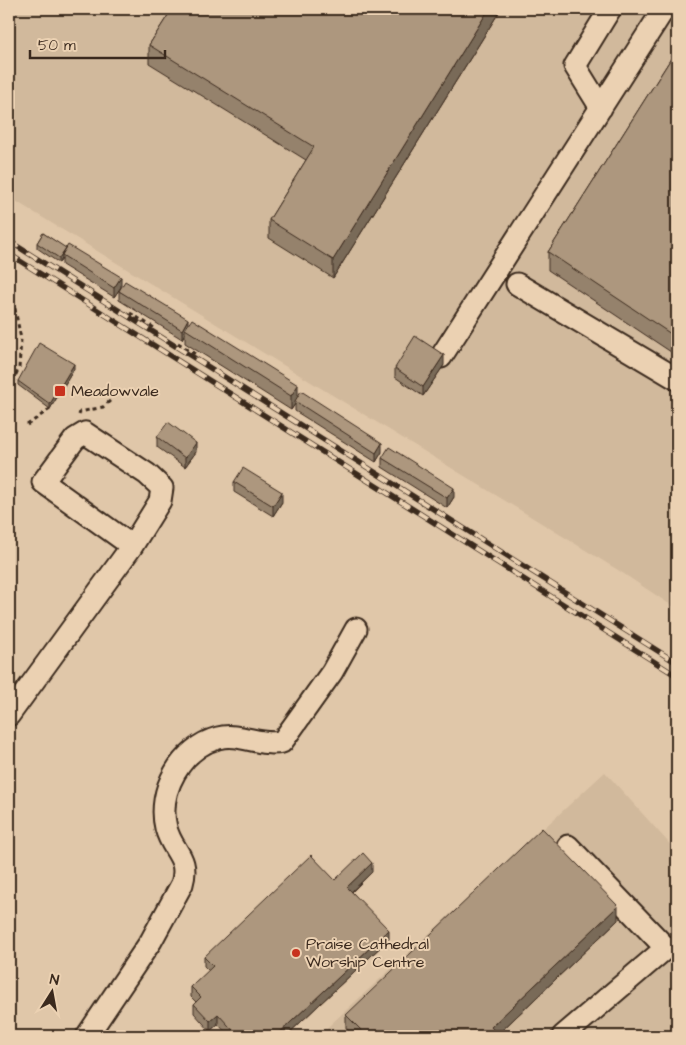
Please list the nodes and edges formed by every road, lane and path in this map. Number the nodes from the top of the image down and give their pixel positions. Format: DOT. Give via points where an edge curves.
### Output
graph roads {
  1 [pos="610,9"];
  2 [pos="664,9"];
  3 [pos="601,108"];
  4 [pos="517,284"];
  5 [pos="9,303"];
  6 [pos="130,313"];
  7 [pos="156,329"];
  8 [pos="178,343"];
  9 [pos="197,355"];
  10 [pos="441,357"];
  11 [pos="677,379"];
  12 [pos="9,398"];
  13 [pos="111,400"];
  14 [pos="102,408"];
  15 [pos="50,409"];
  16 [pos="27,425"];
  17 [pos="132,546"];
  18 [pos="356,629"];
  19 [pos="9,715"];
  20 [pos="568,846"];
  21 [pos="87,1036"];
  22 [pos="562,1036"];
  1 -- 3 [label="lane" via="575,66"];
  2 -- 3 [label="lane"];
  3 -- 10 [label="lane"];
  4 -- 11 [label="lane"];
  5 -- 12 [label="path" via="15,309 21,338 19,368 10,387"];
  6 -- 7 [label="path"];
  8 -- 9 [label="path"];
  13 -- 14 [label="path"];
  15 -- 16 [label="path"];
  17 -- 17 [label="lane" via="43,482 75,439 85,433 147,474 162,488 160,502"];
  17 -- 19 [label="lane"];
  18 -- 21 [label="lane" via="332,672 282,742 272,744 239,736 219,737 186,755 168,788 164,808 166,828 184,863 182,884 150,941"];
  20 -- 22 [label="lane" via="666,948"];
}
